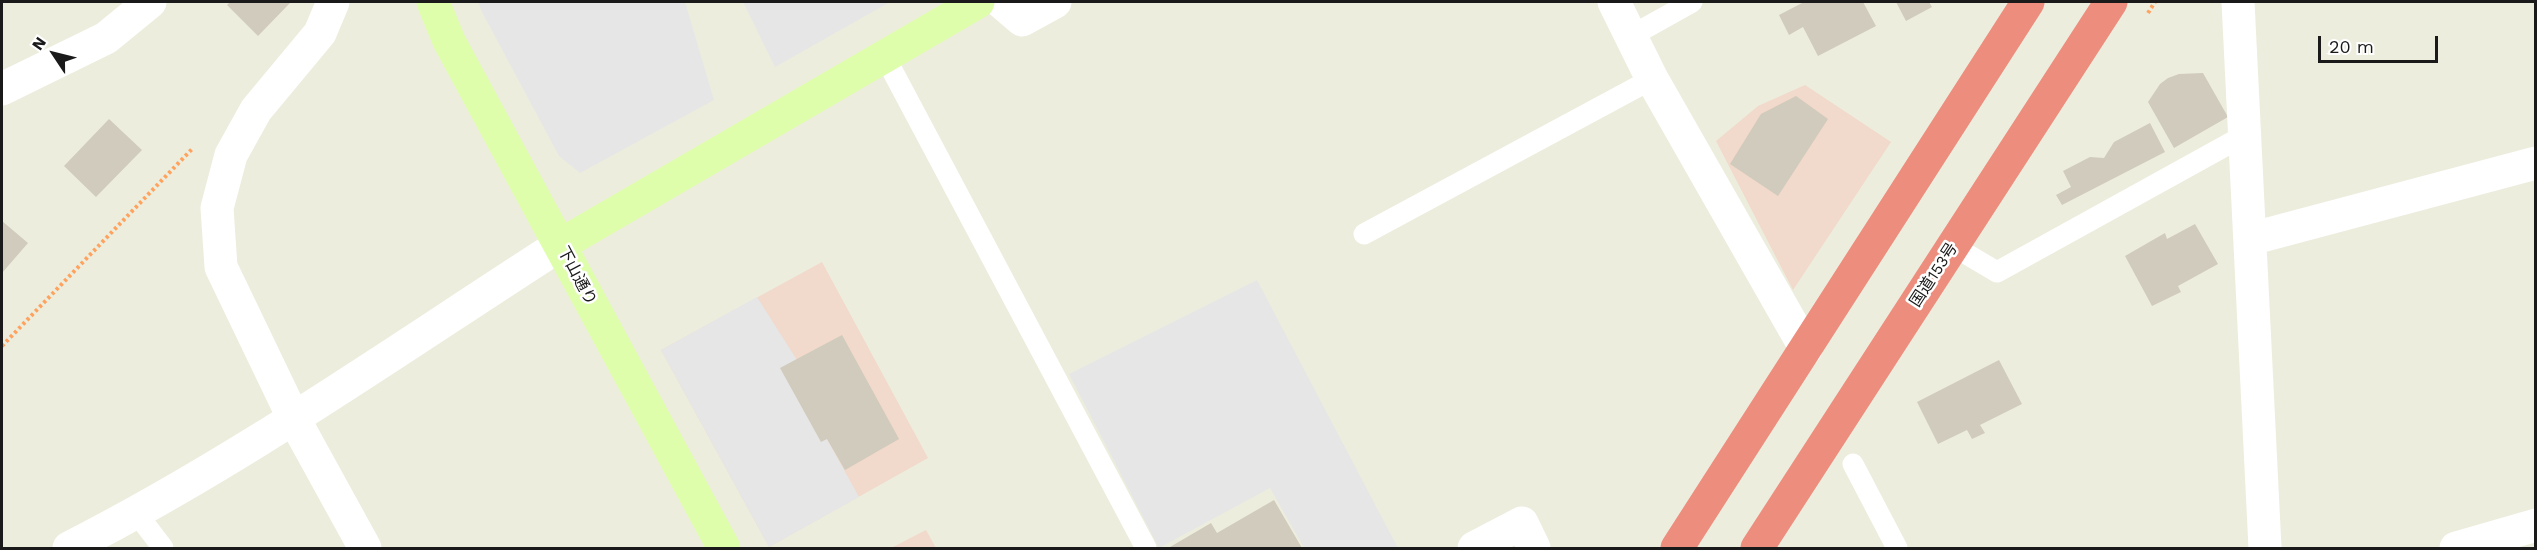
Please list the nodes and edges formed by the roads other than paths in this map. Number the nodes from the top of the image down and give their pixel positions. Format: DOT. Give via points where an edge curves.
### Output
graph roads {
  1 [pos="150,2"];
  2 [pos="333,2"];
  3 [pos="433,2"];
  4 [pos="978,2"];
  5 [pos="1001,2"];
  6 [pos="1055,2"];
  7 [pos="1614,2"];
  8 [pos="1692,2"];
  9 [pos="2028,2"];
  10 [pos="2111,2"];
  11 [pos="2238,2"];
  12 [pos="1631,36"];
  13 [pos="884,54"];
  14 [pos="1652,79"];
  15 [pos="2,89"];
  16 [pos="2245,135"];
  17 [pos="2535,163"];
  18 [pos="1364,234"];
  19 [pos="2250,239"];
  20 [pos="560,245"];
  21 [pos="1953,246"];
  22 [pos="1806,349"];
  23 [pos="294,419"];
  24 [pos="1853,464"];
  25 [pos="137,514"];
  26 [pos="2535,525"];
  27 [pos="69,549"];
  28 [pos="163,549"];
  29 [pos="364,549"];
  30 [pos="723,549"];
  31 [pos="1146,549"];
  32 [pos="1474,549"];
  33 [pos="1534,549"];
  34 [pos="1677,549"];
  35 [pos="1757,549"];
  36 [pos="1897,549"];
  37 [pos="2265,549"];
  38 [pos="2456,549"];
  1 -- 15 [label="street" via="106,38"];
  2 -- 23 [label="street" via="320,33 256,110 231,155 217,208 221,267"];
  3 -- 20 [label="street, 下山通り" via="449,41"];
  4 -- 13 [label="street"];
  5 -- 6 [label="street" via="1022,20"];
  7 -- 12 [label="street"];
  8 -- 12 [label="lane"];
  9 -- 22 [label="highway"];
  10 -- 21 [label="highway, 国道153号"];
  11 -- 16 [label="street"];
  12 -- 14 [label="street"];
  13 -- 20 [label="street"];
  13 -- 31 [label="lane"];
  14 -- 18 [label="lane"];
  14 -- 22 [label="street"];
  16 -- 19 [label="street"];
  16 -- 21 [label="lane" via="1998,272"];
  17 -- 19 [label="street"];
  19 -- 37 [label="street"];
  20 -- 23 [label="street"];
  20 -- 30 [label="street, 下山通り"];
  21 -- 35 [label="highway, 国道153号"];
  22 -- 34 [label="highway"];
  23 -- 25 [label="street"];
  23 -- 29 [label="street"];
  24 -- 36 [label="lane"];
  25 -- 27 [label="street"];
  25 -- 28 [label="lane"];
  26 -- 38 [label="street"];
  32 -- 33 [label="street" via="1522,523"];
}
